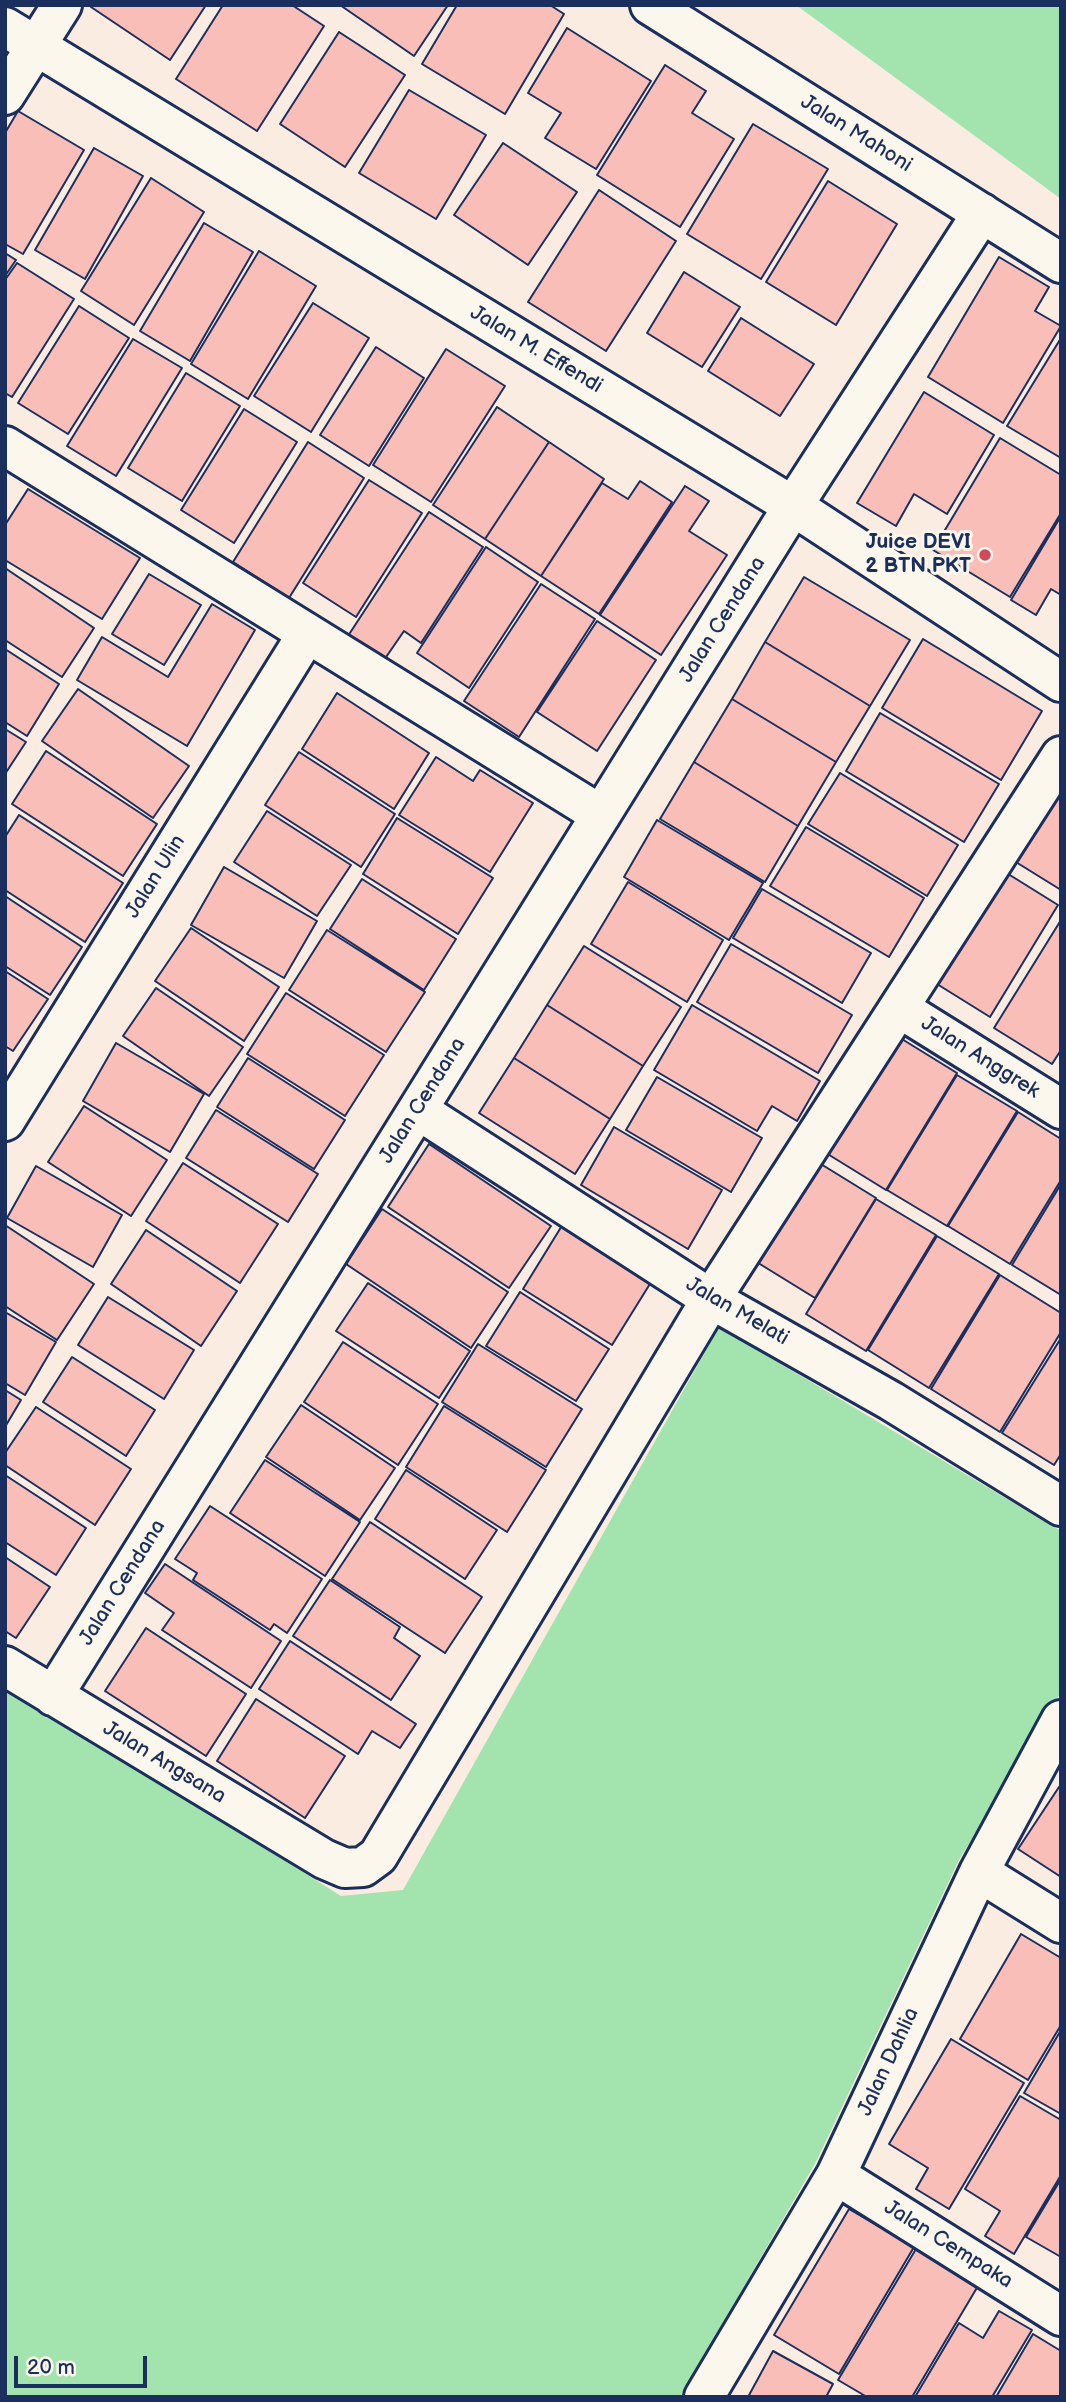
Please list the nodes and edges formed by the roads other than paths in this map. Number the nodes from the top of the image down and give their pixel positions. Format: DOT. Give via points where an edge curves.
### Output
graph roads {
  1 [pos="62,5"];
  2 [pos="650,5"];
  3 [pos="21,37"];
  4 [pos="5,94"];
  5 [pos="982,213"];
  6 [pos="1061,263"];
  7 [pos="5,446"];
  8 [pos="793,506"];
  9 [pos="307,634"];
  10 [pos="1061,682"];
  11 [pos="1061,756"];
  12 [pos="601,816"];
  13 [pos="899,1008"];
  14 [pos="1061,1109"];
  15 [pos="418,1110"];
  16 [pos="5,1121"];
  17 [pos="710,1299"];
  18 [pos="1061,1506"];
  19 [pos="5,1666"];
  20 [pos="53,1696"];
  21 [pos="1061,1720"];
  22 [pos="979,1872"];
  23 [pos="1061,1923"];
  24 [pos="835,2175"];
  25 [pos="1061,2316"];
  26 [pos="704,2397"];
  1 -- 3 [label="street"];
  2 -- 5 [label="street, Jalan Mahoni"];
  3 -- 4 [label="street"];
  3 -- 8 [label="street, Jalan M. Effendi"];
  5 -- 6 [label="street, Jalan Mahoni"];
  5 -- 8 [label="street, Jalan Cendana"];
  7 -- 9 [label="street"];
  8 -- 10 [label="street, Jalan M. Effendi"];
  8 -- 12 [label="street, Jalan Cendana"];
  9 -- 12 [label="street"];
  9 -- 16 [label="street, Jalan Ulin"];
  11 -- 13 [label="street, Jalan Angsana"];
  12 -- 15 [label="street, Jalan Cendana"];
  13 -- 14 [label="street, Jalan Anggrek"];
  13 -- 17 [label="street, Jalan Angsana"];
  15 -- 17 [label="street, Jalan Melati"];
  15 -- 20 [label="street, Jalan Cendana"];
  17 -- 18 [label="street, Jalan Melati" via="891,1401"];
  17 -- 20 [label="street, Jalan Angsana" via="378,1856 363,1867 345,1868 324,1859"];
  19 -- 20 [label="street, Jalan Angsana"];
  21 -- 22 [label="street, Jalan Dahlia"];
  22 -- 23 [label="street"];
  22 -- 24 [label="street, Jalan Dahlia"];
  24 -- 25 [label="street, Jalan Cempaka"];
  24 -- 26 [label="street, Jalan Dahlia"];
}
